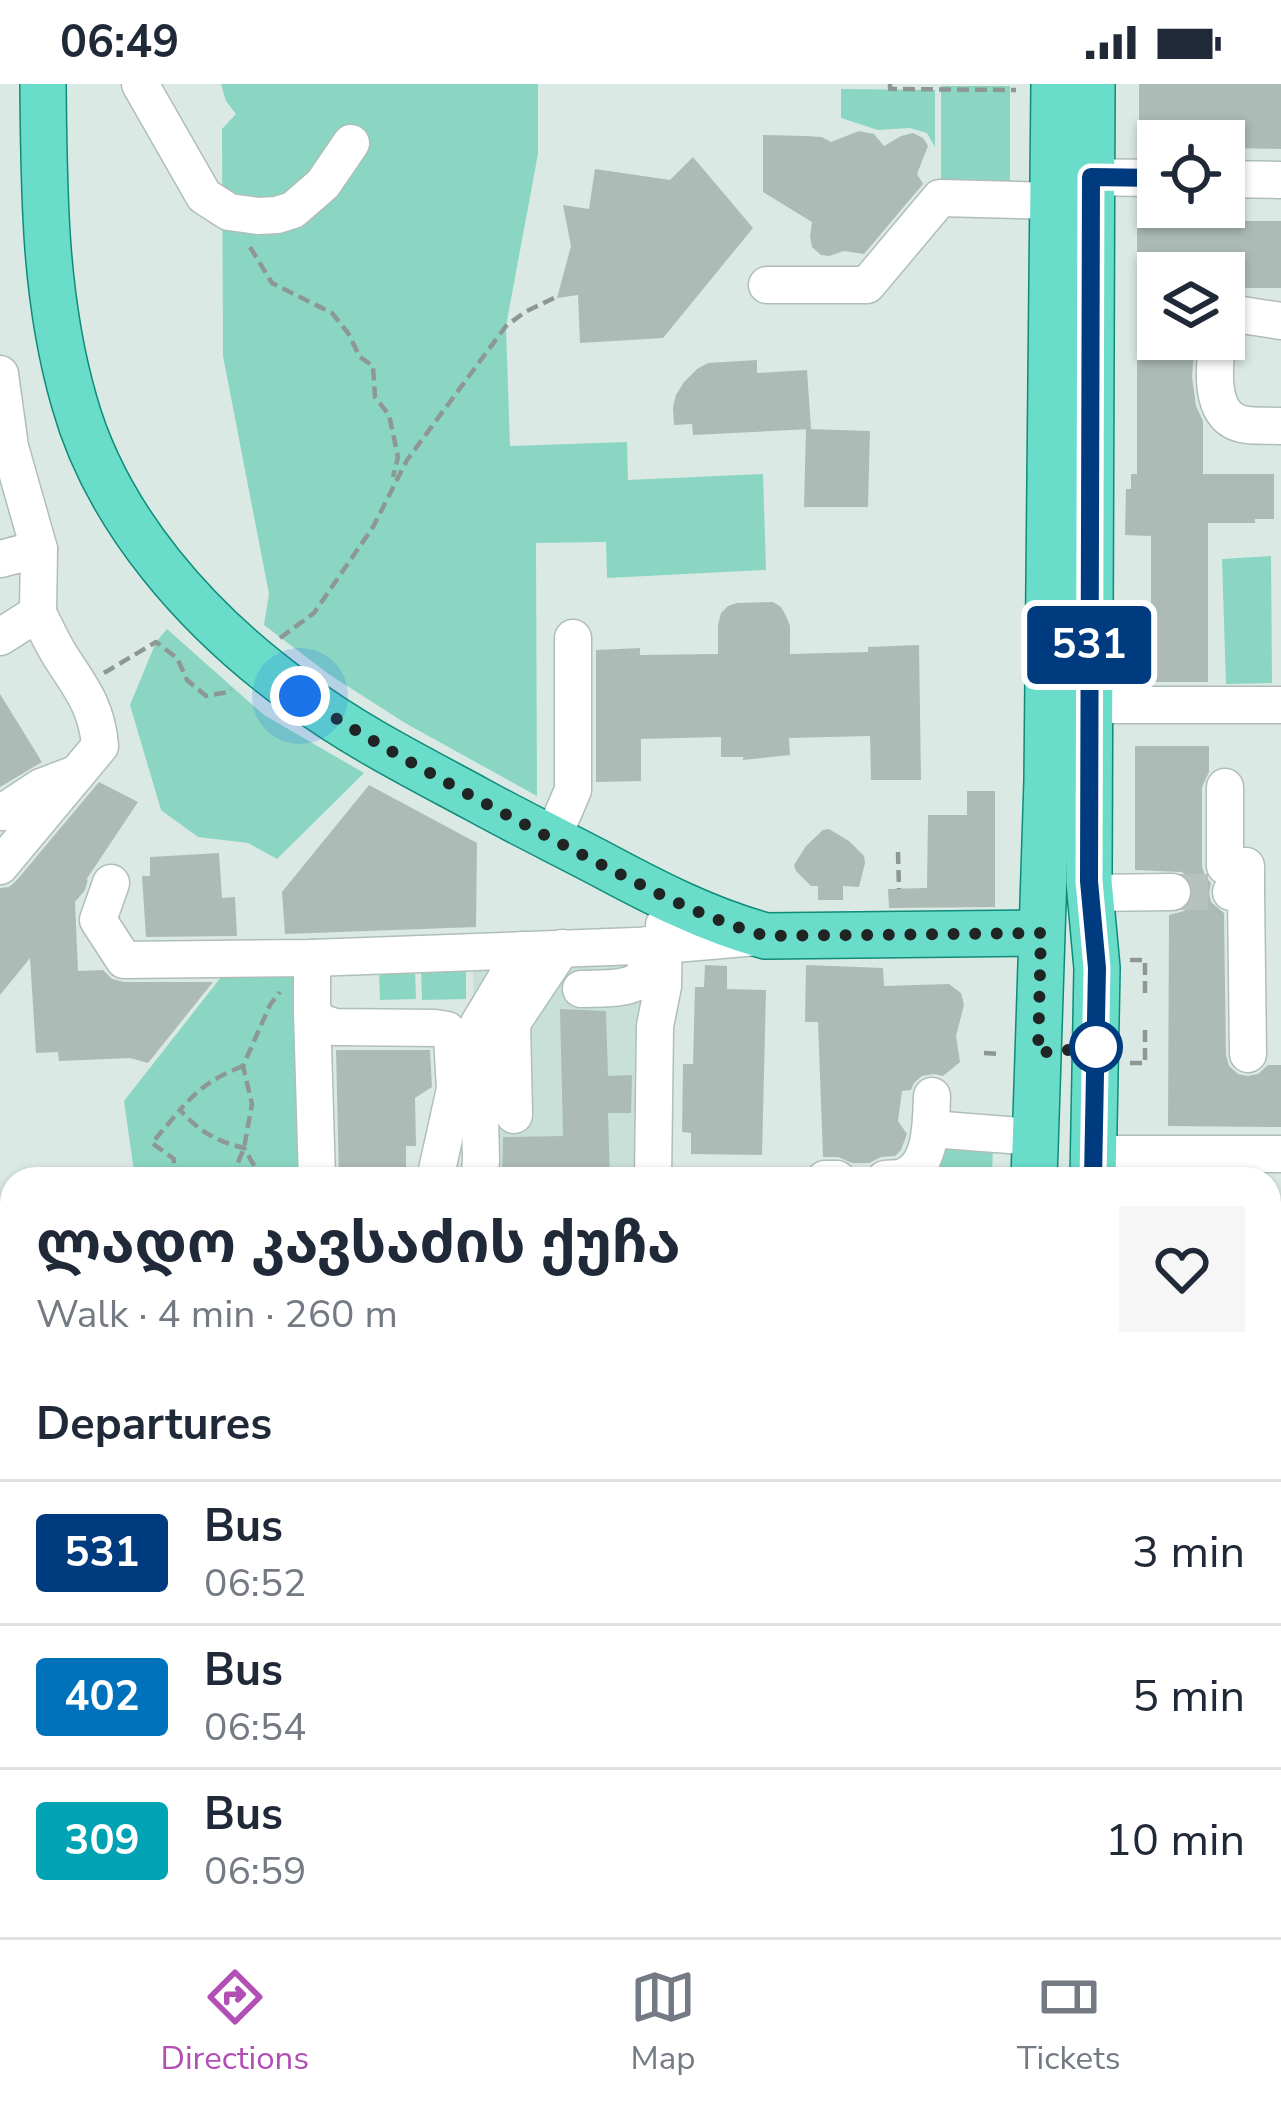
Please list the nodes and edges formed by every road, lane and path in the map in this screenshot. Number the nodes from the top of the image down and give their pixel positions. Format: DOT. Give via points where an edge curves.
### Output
graph roads {
  1 [pos="43,84"];
  2 [pos="140,84"];
  3 [pos="890,84"];
  4 [pos="1092,84"];
  5 [pos="1035,87"];
  6 [pos="351,143"];
  7 [pos="1245,179"];
  8 [pos="1137,180"];
  9 [pos="1281,180"];
  10 [pos="1066,185"];
  11 [pos="229,212"];
  12 [pos="766,285"];
  13 [pos="554,298"];
  14 [pos="1245,315"];
  15 [pos="1281,321"];
  16 [pos="1215,360"];
  17 [pos="0,374"];
  18 [pos="1281,426"];
  19 [pos="391,486"];
  20 [pos="39,549"];
  21 [pos="0,560"];
  22 [pos="38,613"];
  23 [pos="0,637"];
  24 [pos="573,638"];
  25 [pos="277,641"];
  26 [pos="238,682"];
  27 [pos="82,686"];
  28 [pos="1089,705"];
  29 [pos="1281,705"];
  30 [pos="79,772"];
  31 [pos="1225,787"];
  32 [pos="3,812"];
  33 [pos="552,839"];
  34 [pos="898,852"];
  35 [pos="0,866"];
  36 [pos="111,884"];
  37 [pos="899,889"];
  38 [pos="1172,892"];
  39 [pos="1090,893"];
  40 [pos="665,897"];
  41 [pos="1041,933"];
  42 [pos="766,936"];
  43 [pos="562,948"];
  44 [pos="523,950"];
  45 [pos="658,952"];
  46 [pos="308,958"];
  47 [pos="1125,960"];
  48 [pos="581,989"];
  49 [pos="1145,996"];
  50 [pos="312,1012"];
  51 [pos="1144,1025"];
  52 [pos="984,1053"];
  53 [pos="1007,1054"];
  54 [pos="1248,1054"];
  55 [pos="1124,1063"];
  56 [pos="243,1066"];
  57 [pos="180,1110"];
  58 [pos="514,1115"];
  59 [pos="244,1148"];
  60 [pos="1281,1154"];
  61 [pos="1098,1163"];
  62 [pos="1023,1164"];
  63 [pos="173,1167"];
  64 [pos="235,1167"];
  65 [pos="255,1167"];
  66 [pos="317,1167"];
  67 [pos="438,1167"];
  68 [pos="482,1167"];
  69 [pos="653,1167"];
  70 [pos="916,1167"];
  1 -- 33 [label="main road" via="45,221 62,354 87,442 148,547 207,615 300,696"];
  2 -- 11 [label="street" via="204,196"];
  3 -- 5 [label="path"];
  4 -- 10 [label="main road"];
  5 -- 10 [label="main road"];
  6 -- 11 [label="street" via="293,210"];
  7 -- 9 [label="street"];
  8 -- 10 [label="street"];
  10 -- 12 [label="street" via="940,198 867,284"];
  10 -- 28 [label="main road"];
  10 -- 41 [label="main road"];
  11 -- 19 [label="path" via="272,283 332,313 373,366 375,397 389,415 398,457"];
  13 -- 19 [label="path" via="506,326"];
  14 -- 15 [label="street"];
  16 -- 18 [label="street" via="1222,411 1237,424"];
  17 -- 20 [label="street" via="10,448"];
  19 -- 25 [label="path" via="314,613"];
  20 -- 21 [label="street"];
  20 -- 22 [label="street"];
  22 -- 23 [label="street"];
  22 -- 27 [label="street"];
  24 -- 33 [label="street" via="573,790"];
  26 -- 27 [label="path" via="206,696 156,642"];
  27 -- 30 [label="street" via="100,746"];
  28 -- 29 [label="street"];
  28 -- 39 [label="main road"];
  30 -- 32 [label="street"];
  30 -- 35 [label="street"];
  31 -- 54 [label="street" via="1226,866 1246,866 1239,892"];
  33 -- 40 [label="main road"];
  34 -- 37 [label="path"];
  36 -- 46 [label="street" via="98,920 124,960"];
  38 -- 39 [label="street"];
  39 -- 61 [label="main road"];
  40 -- 42 [label="main road"];
  40 -- 45 [label="street"];
  41 -- 42 [label="main road"];
  41 -- 62 [label="main road"];
  42 -- 45 [label="street"];
  43 -- 44 [label="street"];
  43 -- 45 [label="street"];
  43 -- 58 [label="street" via="512,1023"];
  44 -- 46 [label="street"];
  44 -- 68 [label="street" via="478,1025"];
  45 -- 48 [label="street" via="637,983"];
  45 -- 69 [label="street"];
  46 -- 50 [label="street"];
  46 -- 56 [label="path" via="271,1005"];
  47 -- 49 [label="path" via="1145,960"];
  50 -- 66 [label="street"];
  50 -- 67 [label="street" via="334,1027 447,1030 454,1088"];
  51 -- 55 [label="path" via="1145,1063"];
  52 -- 53 [label="path"];
  56 -- 57 [label="path" via="214,1078"];
  56 -- 59 [label="path" via="252,1105"];
  57 -- 59 [label="path" via="216,1141"];
  57 -- 63 [label="path" via="152,1143"];
  59 -- 64 [label="path"];
  59 -- 65 [label="path"];
  60 -- 61 [label="street"];
  62 -- 70 [label="street" via="932,1113"];
}
